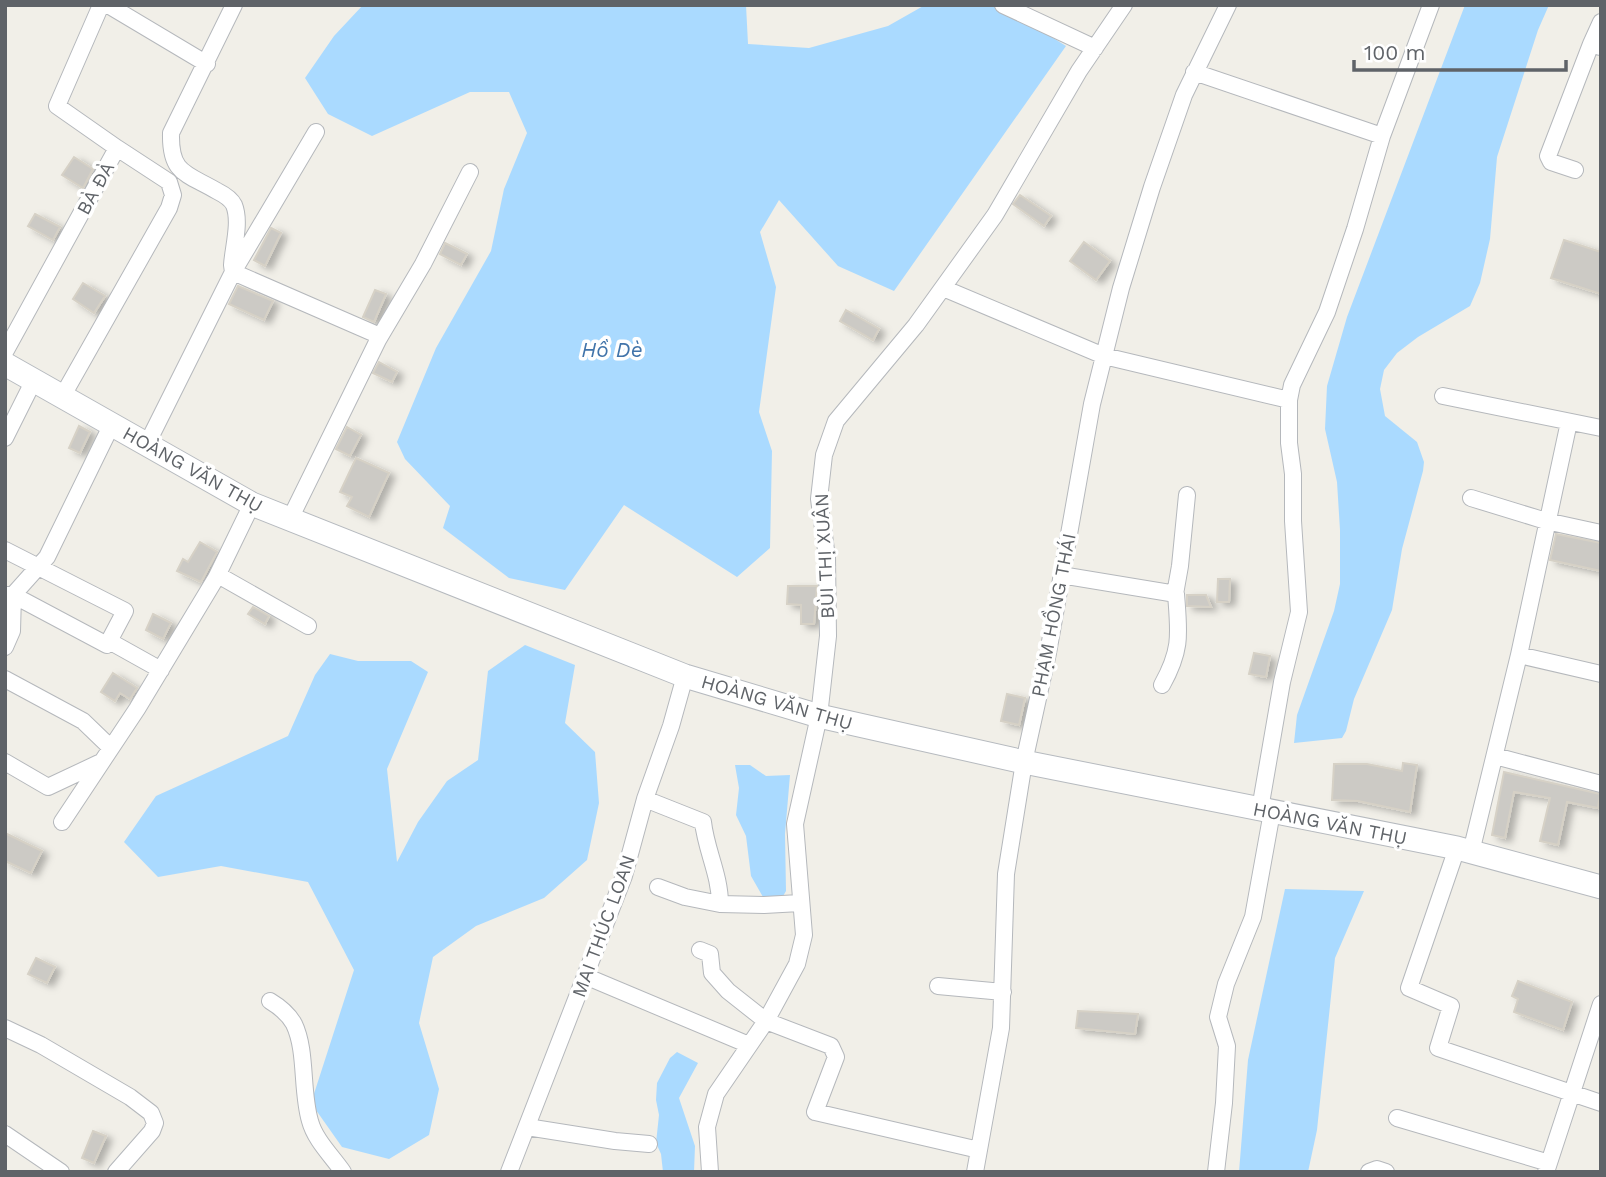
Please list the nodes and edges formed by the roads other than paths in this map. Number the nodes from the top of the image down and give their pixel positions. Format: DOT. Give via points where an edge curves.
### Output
graph roads {
  1 [pos="101,5"];
  2 [pos="108,5"];
  3 [pos="234,5"];
  4 [pos="1003,5"];
  5 [pos="1124,5"];
  6 [pos="1228,5"];
  7 [pos="1431,5"];
  8 [pos="1601,22"];
  9 [pos="1596,45"];
  10 [pos="1095,48"];
  11 [pos="206,64"];
  12 [pos="1194,72"];
  13 [pos="316,132"];
  14 [pos="1382,136"];
  15 [pos="117,148"];
  16 [pos="1575,170"];
  17 [pos="470,172"];
  18 [pos="170,173"];
  19 [pos="233,272"];
  20 [pos="943,288"];
  21 [pos="380,336"];
  22 [pos="5,352"];
  23 [pos="1104,356"];
  24 [pos="5,364"];
  25 [pos="34,380"];
  26 [pos="1443,396"];
  27 [pos="62,397"];
  28 [pos="1289,400"];
  29 [pos="1569,422"];
  30 [pos="112,425"];
  31 [pos="1601,428"];
  32 [pos="5,438"];
  33 [pos="147,444"];
  34 [pos="1187,495"];
  35 [pos="1471,498"];
  36 [pos="252,504"];
  37 [pos="290,519"];
  38 [pos="1546,521"];
  39 [pos="1601,533"];
  40 [pos="5,550"];
  41 [pos="38,567"];
  42 [pos="218,575"];
  43 [pos="1061,575"];
  44 [pos="1175,594"];
  45 [pos="9,595"];
  46 [pos="308,626"];
  47 [pos="108,643"];
  48 [pos="5,647"];
  49 [pos="1519,655"];
  50 [pos="161,670"];
  51 [pos="1601,674"];
  52 [pos="685,676"];
  53 [pos="5,679"];
  54 [pos="1162,685"];
  55 [pos="819,716"];
  56 [pos="111,748"];
  57 [pos="1495,756"];
  58 [pos="5,762"];
  59 [pos="102,762"];
  60 [pos="1024,762"];
  61 [pos="1601,784"];
  62 [pos="645,799"];
  63 [pos="1266,810"];
  64 [pos="62,822"];
  65 [pos="1464,850"];
  66 [pos="658,887"];
  67 [pos="1601,887"];
  68 [pos="800,903"];
  69 [pos="720,904"];
  70 [pos="700,950"];
  71 [pos="585,976"];
  72 [pos="938,986"];
  73 [pos="1003,992"];
  74 [pos="270,1001"];
  75 [pos="1601,1004"];
  76 [pos="766,1021"];
  77 [pos="5,1028"];
  78 [pos="749,1045"];
  79 [pos="1572,1093"];
  80 [pos="1601,1103"];
  81 [pos="1397,1118"];
  82 [pos="527,1127"];
  83 [pos="5,1134"];
  84 [pos="649,1144"];
  85 [pos="979,1150"];
  86 [pos="1547,1167"];
  87 [pos="61,1172"];
  88 [pos="116,1172"];
  89 [pos="343,1172"];
  90 [pos="509,1172"];
  91 [pos="710,1172"];
  92 [pos="975,1172"];
  93 [pos="1216,1172"];
  94 [pos="1369,1172"];
  95 [pos="1386,1172"];
  1 -- 15 [label="street, BÀ ĐÀ" via="57,106"];
  2 -- 11 [label="street"];
  3 -- 11 [label="street"];
  4 -- 10 [label="street"];
  5 -- 10 [label="street, BÙI THỊ XUÂN"];
  6 -- 12 [label="street, PHẠM HỒNG THÁI"];
  7 -- 14 [label="street"];
  8 -- 9 [label="street"];
  9 -- 16 [label="street" via="1548,156 1550,162"];
  10 -- 20 [label="street, BÙI THỊ XUÂN" via="995,215"];
  11 -- 18 [label="street" via="171,133"];
  12 -- 14 [label="street"];
  12 -- 23 [label="street, PHẠM HỒNG THÁI" via="1152,187"];
  13 -- 19 [label="street"];
  14 -- 28 [label="street" via="1327,312"];
  15 -- 18 [label="street"];
  15 -- 22 [label="street, BÀ ĐÀ"];
  17 -- 21 [label="street"];
  18 -- 19 [label="street" via="225,195 234,204"];
  18 -- 27 [label="street" via="169,208"];
  19 -- 21 [label="street"];
  19 -- 33 [label="street"];
  20 -- 23 [label="street"];
  20 -- 55 [label="street, BÙI THỊ XUÂN" via="836,421 824,455 819,499 827,558 828,636"];
  21 -- 37 [label="street"];
  23 -- 28 [label="street"];
  23 -- 43 [label="street, PHẠM HỒNG THÁI"];
  24 -- 25 [label="main road, HOÀNG VĂN THỤ"];
  25 -- 27 [label="main road, HOÀNG VĂN THỤ"];
  25 -- 32 [label="street"];
  26 -- 29 [label="street"];
  27 -- 30 [label="main road, HOÀNG VĂN THỤ"];
  28 -- 63 [label="street" via="1299,612 1282,682"];
  29 -- 31 [label="street"];
  29 -- 38 [label="street"];
  30 -- 33 [label="main road, HOÀNG VĂN THỤ"];
  30 -- 41 [label="street"];
  33 -- 36 [label="main road, HOÀNG VĂN THỤ"];
  34 -- 44 [label="street"];
  35 -- 38 [label="street"];
  36 -- 37 [label="main road, HOÀNG VĂN THỤ"];
  36 -- 42 [label="street"];
  37 -- 52 [label="main road, HOÀNG VĂN THỤ"];
  38 -- 39 [label="street"];
  38 -- 49 [label="street"];
  40 -- 41 [label="street"];
  41 -- 45 [label="street"];
  41 -- 47 [label="street" via="125,611"];
  42 -- 46 [label="street"];
  42 -- 50 [label="street"];
  43 -- 44 [label="street"];
  43 -- 60 [label="street, PHẠM HỒNG THÁI"];
  44 -- 54 [label="street" via="1179,633 1175,663"];
  45 -- 47 [label="street"];
  45 -- 48 [label="street" via="12,631"];
  47 -- 50 [label="street"];
  49 -- 51 [label="street"];
  49 -- 57 [label="street"];
  50 -- 56 [label="street"];
  52 -- 55 [label="main road, HOÀNG VĂN THỤ"];
  52 -- 62 [label="street, MAI THÚC LOAN"];
  53 -- 56 [label="street" via="83,721"];
  55 -- 60 [label="main road, HOÀNG VĂN THỤ"];
  55 -- 68 [label="street, BÙI THỊ XUÂN" via="795,824"];
  56 -- 59 [label="street"];
  57 -- 61 [label="street"];
  57 -- 65 [label="street"];
  58 -- 59 [label="street" via="48,787"];
  59 -- 64 [label="street"];
  60 -- 63 [label="main road, HOÀNG VĂN THỤ"];
  60 -- 73 [label="street, PHẠM HỒNG THÁI" via="1006,874"];
  62 -- 69 [label="street" via="702,822 716,868"];
  62 -- 71 [label="street, MAI THÚC LOAN" via="624,876"];
  63 -- 65 [label="main road, HOÀNG VĂN THỤ"];
  63 -- 93 [label="street" via="1253,917 1218,1017 1227,1046"];
  65 -- 67 [label="main road, HOÀNG VĂN THỤ"];
  65 -- 79 [label="street" via="1409,988 1451,1006 1438,1048"];
  66 -- 69 [label="street"];
  68 -- 69 [label="street"];
  68 -- 76 [label="street, BÙI THỊ XUÂN" via="804,934 797,964"];
  70 -- 76 [label="street" via="710,954 712,973 728,991"];
  71 -- 78 [label="street"];
  71 -- 82 [label="street, MAI THÚC LOAN"];
  72 -- 73 [label="street"];
  73 -- 85 [label="street, PHẠM HỒNG THÁI"];
  74 -- 89 [label="street" via="285,1011 295,1027 310,1122"];
  75 -- 79 [label="street"];
  76 -- 78 [label="street, BÙI THỊ XUÂN"];
  76 -- 85 [label="street" via="831,1046 836,1057 815,1112"];
  77 -- 88 [label="street" via="151,1113 152,1131"];
  78 -- 91 [label="street, BÙI THỊ XUÂN" via="716,1094 707,1127"];
  79 -- 80 [label="street"];
  79 -- 86 [label="street"];
  81 -- 86 [label="street"];
  82 -- 84 [label="street"];
  82 -- 90 [label="street, MAI THÚC LOAN"];
  83 -- 87 [label="street"];
  85 -- 92 [label="street, PHẠM HỒNG THÁI"];
  94 -- 95 [label="street"];
}
